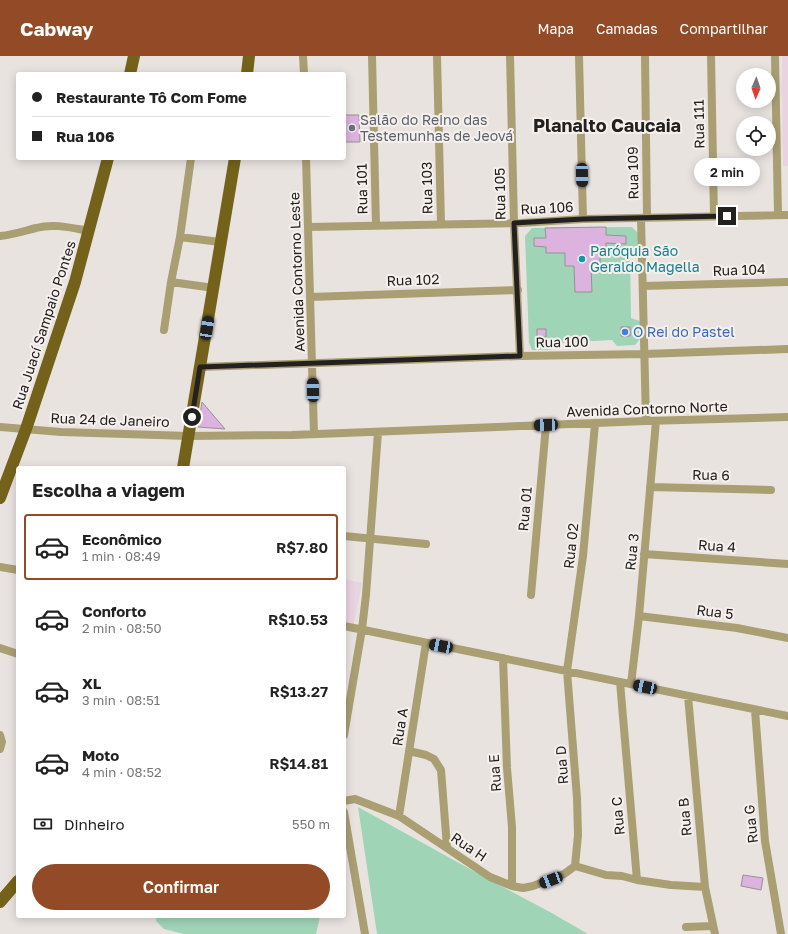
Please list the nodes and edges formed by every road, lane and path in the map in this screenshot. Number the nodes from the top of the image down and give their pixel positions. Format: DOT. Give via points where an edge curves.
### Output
graph roads {
  1 [pos="134,56"];
  2 [pos="249,56"];
  3 [pos="303,56"];
  4 [pos="372,56"];
  5 [pos="437,56"];
  6 [pos="510,56"];
  7 [pos="579,56"];
  8 [pos="645,56"];
  9 [pos="711,56"];
  10 [pos="775,56"];
  11 [pos="130,72"];
  12 [pos="247,72"];
  13 [pos="304,72"];
  14 [pos="107,160"];
  15 [pos="191,160"];
  16 [pos="235,160"];
  17 [pos="306,160"];
  18 [pos="788,214"];
  19 [pos="778,215"];
  20 [pos="714,216"];
  21 [pos="644,218"];
  22 [pos="583,219"];
  23 [pos="514,223"];
  24 [pos="441,224"];
  25 [pos="376,225"];
  26 [pos="308,227"];
  27 [pos="89,232"];
  28 [pos="0,236"];
  29 [pos="180,237"];
  30 [pos="220,242"];
  31 [pos="171,282"];
  32 [pos="788,282"];
  33 [pos="643,286"];
  34 [pos="214,288"];
  35 [pos="518,290"];
  36 [pos="310,297"];
  37 [pos="164,330"];
  38 [pos="788,349"];
  39 [pos="645,354"];
  40 [pos="520,356"];
  41 [pos="312,364"];
  42 [pos="200,367"];
  43 [pos="788,417"];
  44 [pos="646,421"];
  45 [pos="656,422"];
  46 [pos="595,424"];
  47 [pos="546,425"];
  48 [pos="0,426"];
  49 [pos="26,429"];
  50 [pos="378,432"];
  51 [pos="314,434"];
  52 [pos="189,436"];
  53 [pos="183,466"];
  54 [pos="650,487"];
  55 [pos="771,490"];
  56 [pos="0,498"];
  57 [pos="346,536"];
  58 [pos="370,539"];
  59 [pos="426,544"];
  60 [pos="644,554"];
  61 [pos="788,564"];
  62 [pos="0,567"];
  63 [pos="16,570"];
  64 [pos="531,596"];
  65 [pos="639,616"];
  66 [pos="346,626"];
  67 [pos="362,629"];
  68 [pos="788,638"];
  69 [pos="426,643"];
  70 [pos="0,648"];
  71 [pos="16,653"];
  72 [pos="503,658"];
  73 [pos="567,671"];
  74 [pos="620,682"];
  75 [pos="631,684"];
  76 [pos="688,696"];
  77 [pos="755,710"];
  78 [pos="788,716"];
  79 [pos="346,723"];
  80 [pos="0,735"];
  81 [pos="0,749"];
  82 [pos="410,751"];
  83 [pos="346,801"];
  84 [pos="399,816"];
  85 [pos="346,824"];
  86 [pos="447,848"];
  87 [pos="575,862"];
  88 [pos="637,880"];
  89 [pos="16,883"];
  90 [pos="512,886"];
  91 [pos="705,887"];
  92 [pos="0,902"];
  93 [pos="686,927"];
  94 [pos="714,930"];
  95 [pos="365,934"];
  96 [pos="781,934"];
  1 -- 11 [label="main road"];
  2 -- 12 [label="main road"];
  3 -- 13 [label="street"];
  4 -- 25 [label="street, Rua 101"];
  5 -- 24 [label="street, Rua 103"];
  6 -- 23 [label="street, Rua 105"];
  7 -- 22 [label="street"];
  8 -- 21 [label="street, Rua 109"];
  9 -- 20 [label="street, Rua 111"];
  10 -- 19 [label="street"];
  14 -- 27 [label="main road, Rua Juací Sampaio Pontes"];
  15 -- 29 [label="street"];
  16 -- 30 [label="main road"];
  17 -- 26 [label="street, Avenida Contorno Leste"];
  18 -- 19 [label="street, Rua 106"];
  19 -- 20 [label="street, Rua 106"];
  20 -- 21 [label="street, Rua 106"];
  21 -- 22 [label="street, Rua 106"];
  21 -- 33 [label="street, Rua 109"];
  22 -- 23 [label="street, Rua 106"];
  23 -- 24 [label="street, Rua 106"];
  23 -- 35 [label="street, Rua 105"];
  24 -- 25 [label="street, Rua 106"];
  25 -- 26 [label="street, Rua 106"];
  26 -- 36 [label="street, Avenida Contorno Leste"];
  27 -- 28 [label="street" via="54,226"];
  27 -- 49 [label="main road, Rua Juací Sampaio Pontes"];
  29 -- 30 [label="street"];
  29 -- 31 [label="street"];
  30 -- 34 [label="main road"];
  31 -- 34 [label="street"];
  31 -- 37 [label="street"];
  32 -- 33 [label="street, Rua 104"];
  33 -- 39 [label="street, Rua 109"];
  34 -- 42 [label="main road"];
  35 -- 36 [label="street, Rua 102"];
  35 -- 40 [label="street, Rua 105"];
  36 -- 41 [label="street, Avenida Contorno Leste"];
  38 -- 39 [label="street, Rua 100"];
  39 -- 40 [label="street, Rua 100"];
  39 -- 44 [label="street, Rua 109"];
  40 -- 41 [label="street, Rua 100"];
  41 -- 42 [label="street, Rua 100"];
  41 -- 51 [label="street, Avenida Contorno Leste"];
  42 -- 52 [label="main road"];
  43 -- 45 [label="street, Avenida Contorno Norte"];
  44 -- 45 [label="street, Avenida Contorno Norte"];
  44 -- 46 [label="street, Avenida Contorno Norte"];
  45 -- 54 [label="street, Rua 3"];
  46 -- 47 [label="street, Avenida Contorno Norte"];
  46 -- 73 [label="street, Rua 02" via="583,556"];
  47 -- 50 [label="street, Avenida Contorno Norte"];
  47 -- 64 [label="street, Rua 01"];
  48 -- 49 [label="street, Rua 24 de Janeiro"];
  49 -- 52 [label="street, Rua 24 de Janeiro"];
  49 -- 56 [label="main road, Rua Juací Sampaio Pontes"];
  50 -- 51 [label="street, Avenida Contorno Norte"];
  50 -- 58 [label="street"];
  51 -- 52 [label="street, Rua 24 de Janeiro"];
  52 -- 53 [label="main road"];
  54 -- 55 [label="street, Rua 6"];
  54 -- 60 [label="street, Rua 3"];
  57 -- 58 [label="street"];
  58 -- 59 [label="street"];
  58 -- 67 [label="street"];
  60 -- 61 [label="street, Rua 4"];
  60 -- 65 [label="street, Rua 3"];
  62 -- 63 [label="street"];
  65 -- 68 [label="street, Rua 5" via="737,628"];
  65 -- 75 [label="street, Rua 3"];
  66 -- 67 [label="street"];
  67 -- 69 [label="street"];
  67 -- 79 [label="street"];
  69 -- 72 [label="street"];
  69 -- 82 [label="street, Rua A"];
  70 -- 71 [label="street"];
  72 -- 73 [label="street"];
  72 -- 90 [label="street, Rua E" via="512,827"];
  73 -- 74 [label="street"];
  73 -- 87 [label="street, Rua D" via="577,798 578,835"];
  74 -- 75 [label="street"];
  74 -- 88 [label="street, Rua C"];
  75 -- 76 [label="street"];
  76 -- 77 [label="street"];
  76 -- 91 [label="street, Rua B"];
  77 -- 78 [label="street"];
  77 -- 96 [label="street, Rua G" via="765,841"];
  80 -- 81 [label="street"];
  82 -- 84 [label="street, Rua A"];
  82 -- 86 [label="street" via="434,759 441,770"];
  83 -- 84 [label="street, Rua H" via="355,799"];
  84 -- 86 [label="street, Rua H"];
  85 -- 95 [label="street"];
  86 -- 90 [label="street, Rua H" via="490,877"];
  87 -- 88 [label="street" via="606,875"];
  87 -- 90 [label="street, Rua H" via="564,874 533,886"];
  88 -- 91 [label="street"];
  89 -- 92 [label="main road"];
  91 -- 94 [label="street, Rua B"];
  93 -- 94 [label="street"];
}
